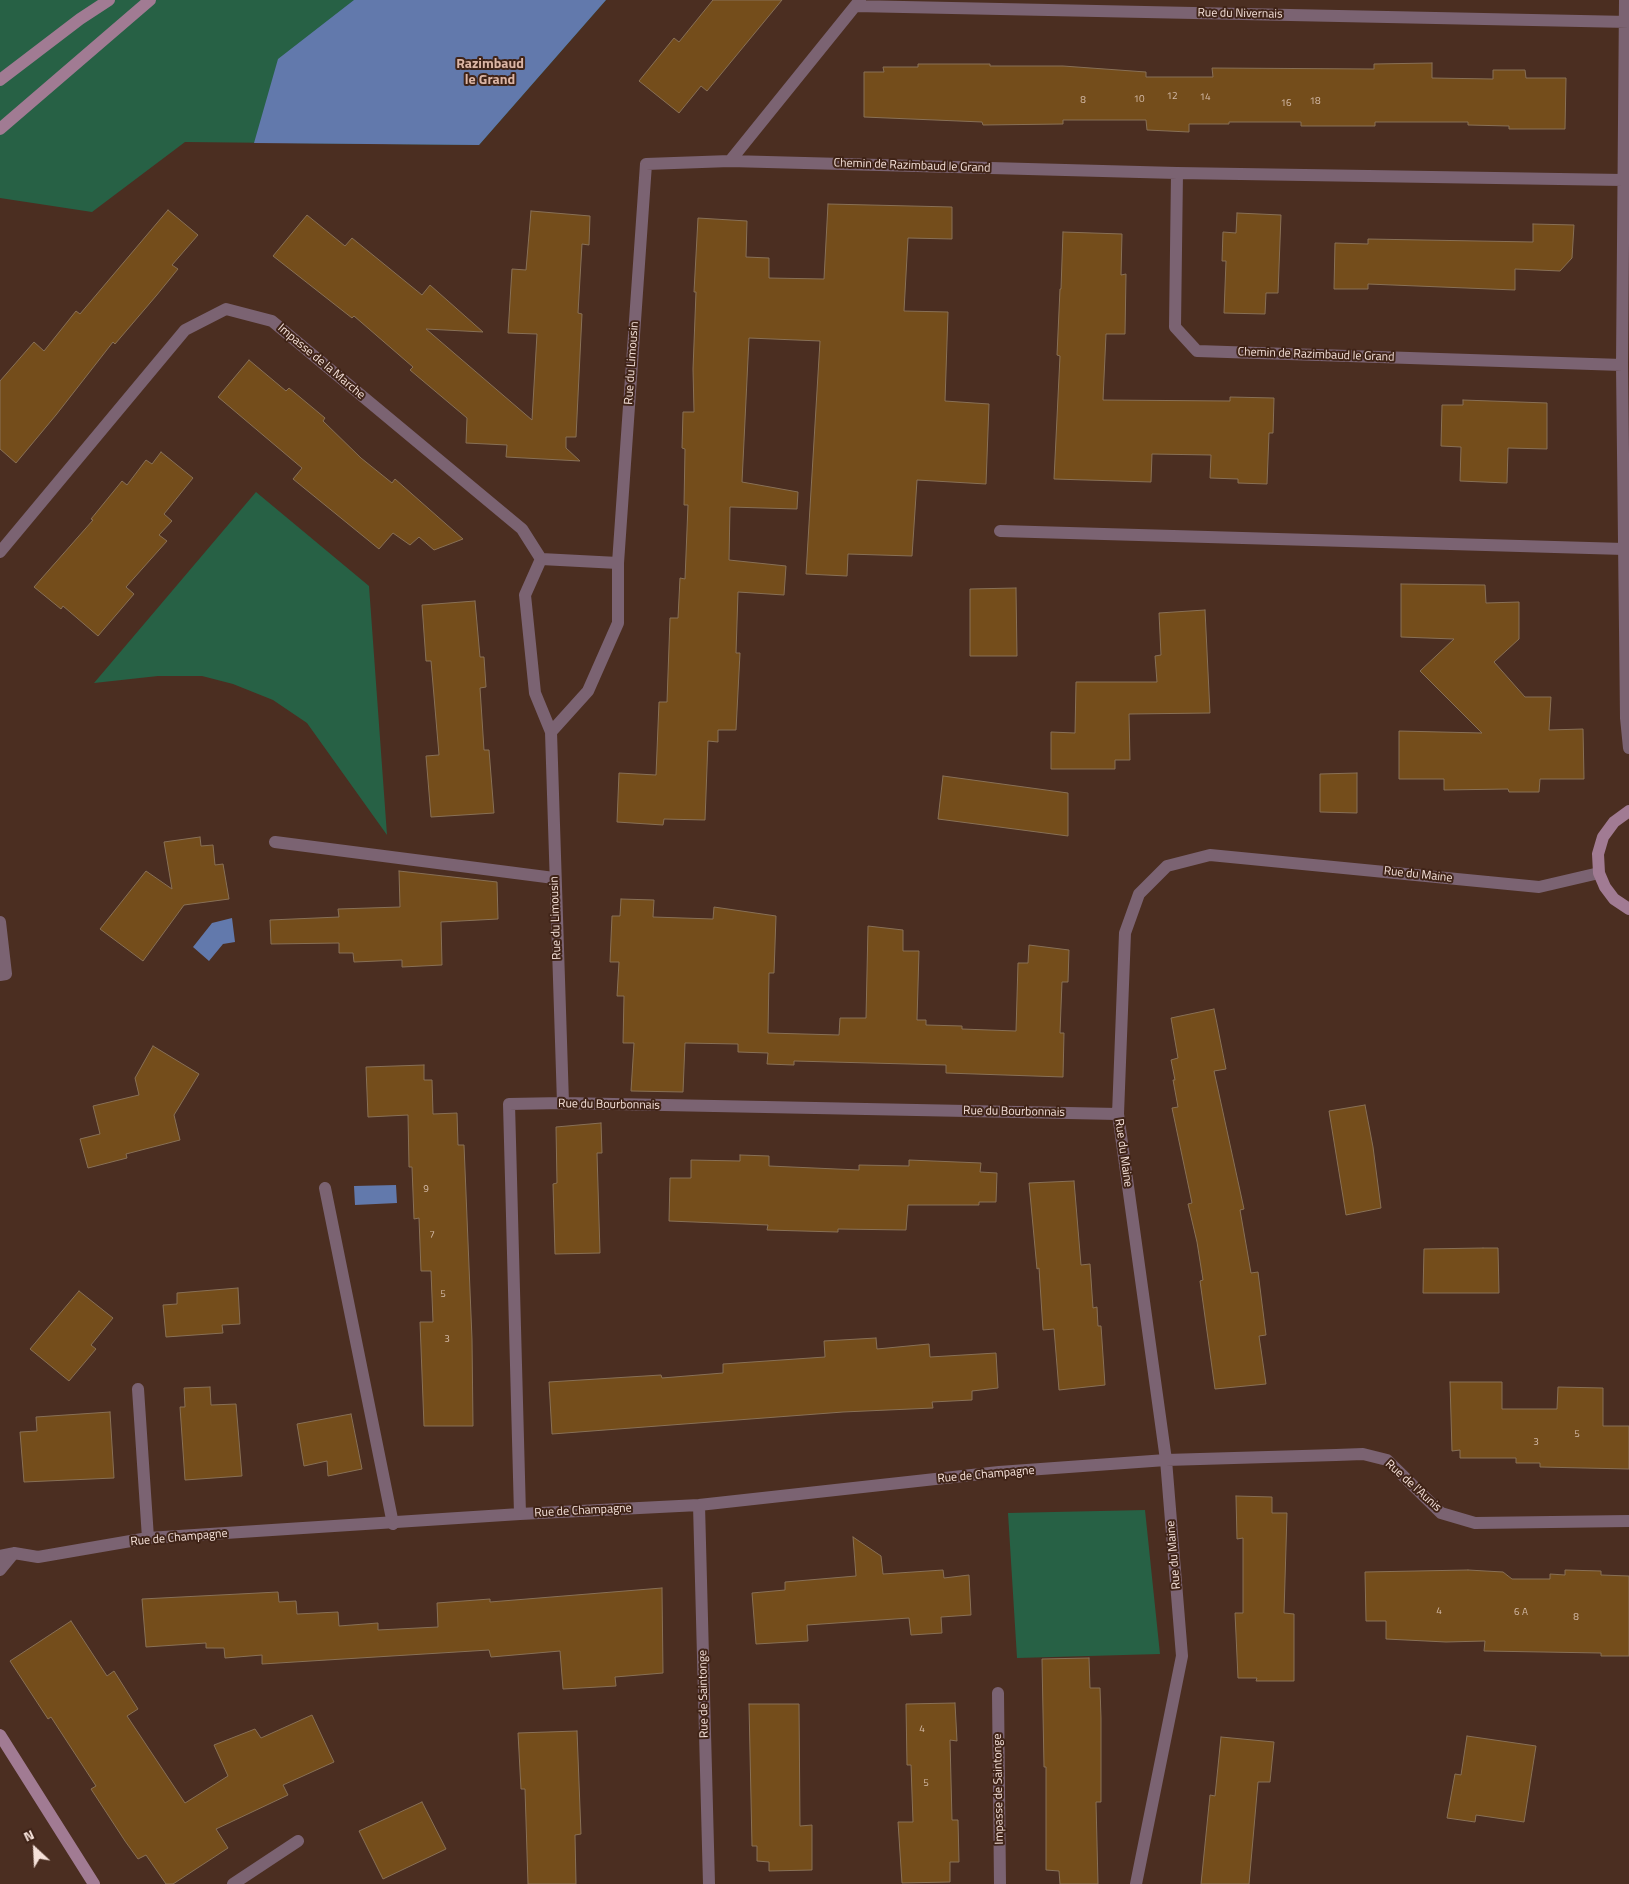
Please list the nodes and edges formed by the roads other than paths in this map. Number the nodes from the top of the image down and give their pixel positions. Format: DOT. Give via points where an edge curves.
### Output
graph roads {
  1 [pos="109,0"];
  2 [pos="150,0"];
  3 [pos="1625,0"];
  4 [pos="858,3"];
  5 [pos="1627,22"];
  6 [pos="0,80"];
  7 [pos="0,130"];
  8 [pos="730,161"];
  9 [pos="646,164"];
  10 [pos="1178,172"];
  11 [pos="1623,180"];
  12 [pos="1622,365"];
  13 [pos="1000,531"];
  14 [pos="1624,549"];
  15 [pos="0,552"];
  16 [pos="541,559"];
  17 [pos="618,563"];
  18 [pos="551,732"];
  19 [pos="1629,748"];
  20 [pos="1629,811"];
  21 [pos="275,842"];
  22 [pos="1599,873"];
  23 [pos="554,878"];
  24 [pos="1629,909"];
  25 [pos="0,922"];
  26 [pos="0,974"];
  27 [pos="563,1104"];
  28 [pos="1118,1114"];
  29 [pos="325,1188"];
  30 [pos="138,1389"];
  31 [pos="1166,1460"];
  32 [pos="699,1505"];
  33 [pos="520,1514"];
  34 [pos="1629,1521"];
  35 [pos="393,1524"];
  36 [pos="148,1538"];
  37 [pos="14,1553"];
  38 [pos="0,1556"];
  39 [pos="0,1570"];
  40 [pos="998,1693"];
  41 [pos="0,1735"];
  42 [pos="298,1840"];
  43 [pos="94,1884"];
  44 [pos="233,1884"];
  45 [pos="709,1884"];
  46 [pos="1000,1884"];
  47 [pos="1136,1884"];
  1 -- 6 [label="main road"];
  2 -- 7 [label="main road"];
  3 -- 5 [label="street"];
  4 -- 5 [label="street, Rue du Nivernais"];
  4 -- 8 [label="street"];
  5 -- 11 [label="street"];
  8 -- 9 [label="street, Chemin de Razimbaud le Grand"];
  8 -- 10 [label="street, Chemin de Razimbaud le Grand"];
  9 -- 17 [label="street, Rue du Limousin"];
  10 -- 11 [label="street, Chemin de Razimbaud le Grand"];
  10 -- 12 [label="street, Chemin de Razimbaud le Grand" via="1175,327 1197,351"];
  11 -- 12 [label="street"];
  12 -- 14 [label="street"];
  13 -- 14 [label="street"];
  14 -- 19 [label="street"];
  15 -- 16 [label="street, Impasse de la Marche" via="185,330 226,309 272,321 522,529"];
  16 -- 17 [label="street"];
  16 -- 18 [label="street, Rue du Limousin" via="525,596 535,693"];
  17 -- 18 [label="street, Rue du Limousin" via="618,623 588,691"];
  18 -- 23 [label="street, Rue du Limousin"];
  20 -- 22 [label="main road" via="1614,822 1603,837 1598,854"];
  21 -- 23 [label="street"];
  22 -- 24 [label="main road" via="1614,899"];
  22 -- 28 [label="street, Rue du Maine" via="1539,887 1210,855 1167,866 1139,894 1125,933"];
  23 -- 27 [label="street, Rue du Limousin"];
  25 -- 26 [label="street" via="6,974"];
  27 -- 28 [label="street, Rue du Bourbonnais"];
  27 -- 33 [label="street, Rue du Bourbonnais" via="509,1104"];
  28 -- 31 [label="street, Rue du Maine"];
  29 -- 35 [label="street"];
  30 -- 36 [label="street"];
  31 -- 32 [label="street, Rue de Champagne" via="999,1472"];
  31 -- 34 [label="street, Rue de l'Aunis" via="1363,1454 1387,1460 1441,1513 1475,1523"];
  31 -- 47 [label="street, Rue du Maine" via="1182,1656"];
  32 -- 33 [label="street, Rue de Champagne"];
  32 -- 45 [label="street, Rue de Saintonge"];
  33 -- 35 [label="street, Rue de Champagne"];
  35 -- 36 [label="street, Rue de Champagne"];
  36 -- 37 [label="street, Rue de Champagne" via="38,1557"];
  37 -- 38 [label="street, Rue de Champagne"];
  37 -- 39 [label="street"];
  40 -- 46 [label="street, Impasse de Saintonge"];
  41 -- 43 [label="main road"];
  42 -- 44 [label="street"];
}
